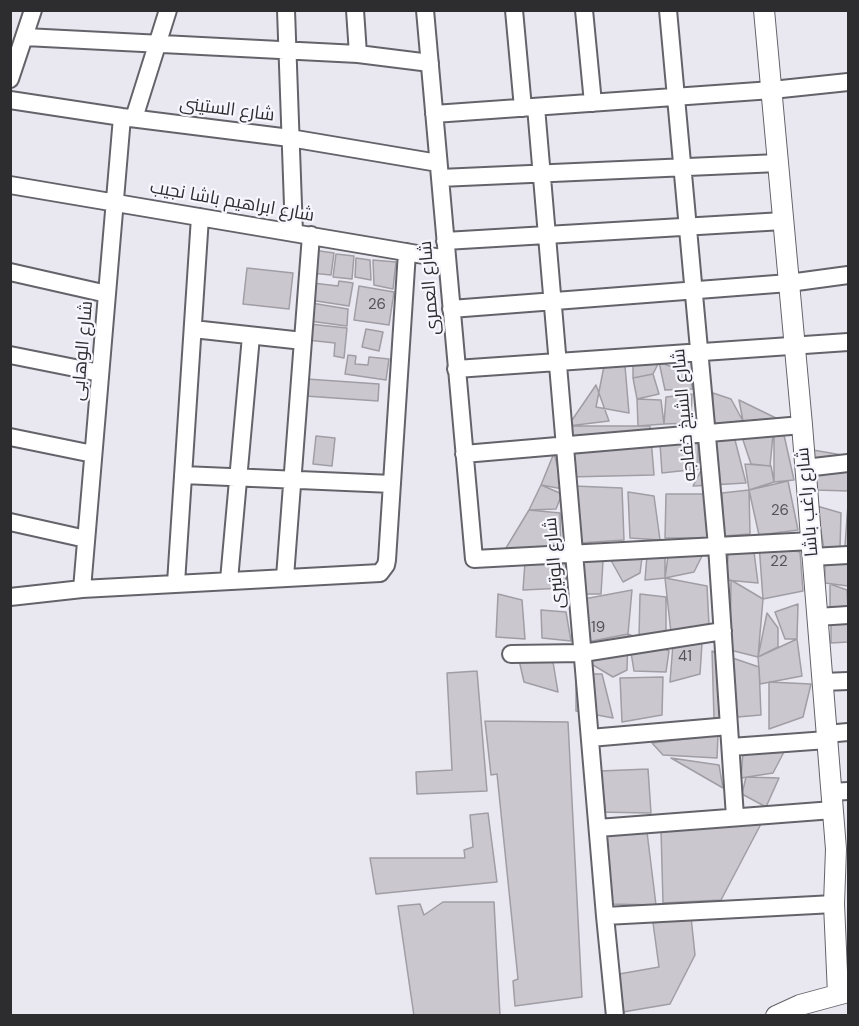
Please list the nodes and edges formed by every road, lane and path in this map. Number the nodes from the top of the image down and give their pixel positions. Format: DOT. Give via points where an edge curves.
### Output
graph roads {
  1 [pos="33,10"];
  2 [pos="168,10"];
  3 [pos="285,10"];
  4 [pos="355,10"];
  5 [pos="425,10"];
  6 [pos="514,10"];
  7 [pos="584,10"];
  8 [pos="668,10"];
  9 [pos="764,10"];
  10 [pos="24,37"];
  11 [pos="157,44"];
  12 [pos="287,50"];
  13 [pos="358,54"];
  14 [pos="430,63"];
  15 [pos="10,79"];
  16 [pos="849,82"];
  17 [pos="772,90"];
  18 [pos="676,97"];
  19 [pos="10,100"];
  20 [pos="593,103"];
  21 [pos="530,107"];
  22 [pos="434,114"];
  23 [pos="128,117"];
  24 [pos="290,138"];
  25 [pos="778,163"];
  26 [pos="682,167"];
  27 [pos="439,171"];
  28 [pos="542,173"];
  29 [pos="10,185"];
  30 [pos="115,202"];
  31 [pos="200,217"];
  32 [pos="783,221"];
  33 [pos="687,227"];
  34 [pos="294,233"];
  35 [pos="547,235"];
  36 [pos="311,236"];
  37 [pos="445,241"];
  38 [pos="407,252"];
  39 [pos="447,259"];
  40 [pos="10,272"];
  41 [pos="849,275"];
  42 [pos="789,283"];
  43 [pos="693,290"];
  44 [pos="107,294"];
  45 [pos="553,301"];
  46 [pos="451,309"];
  47 [pos="193,329"];
  48 [pos="251,336"];
  49 [pos="303,341"];
  50 [pos="849,342"];
  51 [pos="794,345"];
  52 [pos="699,352"];
  53 [pos="10,355"];
  54 [pos="558,362"];
  55 [pos="456,369"];
  56 [pos="100,373"];
  57 [pos="802,425"];
  58 [pos="706,433"];
  59 [pos="10,437"];
  60 [pos="565,445"];
  61 [pos="93,454"];
  62 [pos="464,454"];
  63 [pos="849,463"];
  64 [pos="805,468"];
  65 [pos="183,475"];
  66 [pos="238,477"];
  67 [pos="293,480"];
  68 [pos="392,484"];
  69 [pos="10,522"];
  70 [pos="86,539"];
  71 [pos="717,546"];
  72 [pos="811,549"];
  73 [pos="574,555"];
  74 [pos="849,555"];
  75 [pos="285,577"];
  76 [pos="229,580"];
  77 [pos="176,583"];
  78 [pos="82,589"];
  79 [pos="10,597"];
  80 [pos="849,615"];
  81 [pos="817,617"];
  82 [pos="723,631"];
  83 [pos="583,653"];
  84 [pos="511,654"];
  85 [pos="849,681"];
  86 [pos="822,682"];
  87 [pos="729,726"];
  88 [pos="849,732"];
  89 [pos="827,737"];
  90 [pos="590,738"];
  91 [pos="731,747"];
  92 [pos="837,798"];
  93 [pos="735,817"];
  94 [pos="597,828"];
  95 [pos="842,849"];
  96 [pos="834,904"];
  97 [pos="605,916"];
  98 [pos="843,993"];
  99 [pos="615,1016"];
  100 [pos="776,1016"];
  1 -- 10 [label="street"];
  2 -- 11 [label="street, شارع الوهابى"];
  3 -- 12 [label="street"];
  4 -- 13 [label="street"];
  5 -- 14 [label="street, شارع العمرى"];
  6 -- 21 [label="street, شارع الوتيرى"];
  7 -- 20 [label="street"];
  8 -- 18 [label="street, شارع الشيخ خفاجه"];
  9 -- 17 [label="street, شارع راغب باشا"];
  10 -- 11 [label="street"];
  10 -- 15 [label="street"];
  11 -- 12 [label="street"];
  11 -- 23 [label="street, شارع الوهابى"];
  12 -- 13 [label="street"];
  12 -- 24 [label="street"];
  13 -- 14 [label="street"];
  14 -- 22 [label="street, شارع العمرى"];
  16 -- 17 [label="street"];
  17 -- 18 [label="street"];
  17 -- 25 [label="street, شارع راغب باشا"];
  18 -- 20 [label="street"];
  18 -- 26 [label="street, شارع الشيخ خفاجه"];
  19 -- 23 [label="street, شارع الستينى"];
  20 -- 21 [label="street"];
  21 -- 22 [label="street"];
  21 -- 28 [label="street, شارع الوتيرى"];
  22 -- 27 [label="street, شارع العمرى"];
  23 -- 24 [label="street, شارع الستينى"];
  23 -- 30 [label="street, شارع الوهابى"];
  24 -- 27 [label="street, شارع الستينى"];
  24 -- 34 [label="street"];
  25 -- 26 [label="street, شارع الستينى"];
  25 -- 32 [label="street, شارع راغب باشا"];
  26 -- 28 [label="street, شارع الستينى"];
  26 -- 33 [label="street, شارع الشيخ خفاجه"];
  27 -- 28 [label="street, شارع الستينى"];
  27 -- 37 [label="street, شارع العمرى"];
  28 -- 35 [label="street, شارع الوتيرى"];
  29 -- 30 [label="street, شارع ابراهيم باشا نجيب"];
  30 -- 31 [label="street, شارع ابراهيم باشا نجيب"];
  30 -- 44 [label="street, شارع الوهابى"];
  31 -- 34 [label="street, شارع ابراهيم باشا نجيب"];
  31 -- 47 [label="street"];
  32 -- 33 [label="street"];
  32 -- 42 [label="street, شارع راغب باشا"];
  33 -- 35 [label="street"];
  33 -- 43 [label="street, شارع الشيخ خفاجه"];
  34 -- 36 [label="street, شارع ابراهيم باشا نجيب"];
  35 -- 37 [label="street"];
  35 -- 45 [label="street, شارع الوتيرى"];
  36 -- 38 [label="street, شارع ابراهيم باشا نجيب"];
  36 -- 49 [label="street"];
  37 -- 39 [label="street, شارع العمرى"];
  38 -- 39 [label="street, شارع ابراهيم باشا نجيب"];
  38 -- 68 [label="street"];
  39 -- 46 [label="street, شارع العمرى"];
  40 -- 44 [label="street"];
  41 -- 42 [label="street"];
  42 -- 43 [label="street"];
  42 -- 51 [label="street, شارع راغب باشا"];
  43 -- 45 [label="street"];
  43 -- 52 [label="street, شارع الشيخ خفاجه"];
  44 -- 56 [label="street, شارع الوهابى"];
  45 -- 46 [label="street"];
  45 -- 54 [label="street, شارع الوتيرى"];
  46 -- 55 [label="street, شارع العمرى"];
  47 -- 48 [label="street"];
  47 -- 65 [label="street"];
  48 -- 49 [label="street"];
  48 -- 66 [label="street"];
  49 -- 67 [label="street"];
  50 -- 51 [label="street"];
  51 -- 52 [label="street"];
  51 -- 57 [label="street, شارع راغب باشا"];
  52 -- 54 [label="street"];
  52 -- 58 [label="street, شارع الشيخ خفاجه"];
  53 -- 56 [label="street"];
  54 -- 55 [label="street"];
  54 -- 60 [label="street, شارع الوتيرى"];
  55 -- 62 [label="street, شارع العمرى"];
  56 -- 61 [label="street, شارع الوهابى"];
  57 -- 58 [label="street"];
  57 -- 64 [label="street, شارع راغب باشا"];
  58 -- 60 [label="street"];
  58 -- 71 [label="street, شارع الشيخ خفاجه"];
  59 -- 61 [label="street"];
  60 -- 62 [label="street"];
  60 -- 73 [label="street, شارع الوتيرى"];
  61 -- 70 [label="street, شارع الوهابى"];
  62 -- 73 [label="street, شارع العمرى" via="473,558"];
  63 -- 64 [label="street"];
  64 -- 72 [label="street, شارع راغب باشا"];
  65 -- 66 [label="street"];
  65 -- 77 [label="street"];
  66 -- 67 [label="street"];
  66 -- 76 [label="street"];
  67 -- 68 [label="street"];
  67 -- 75 [label="street"];
  68 -- 75 [label="street" via="387,560 380,573"];
  69 -- 70 [label="street"];
  70 -- 78 [label="street, شارع الوهابى"];
  71 -- 72 [label="street"];
  71 -- 73 [label="street"];
  71 -- 82 [label="street, شارع الشيخ خفاجه"];
  72 -- 74 [label="street"];
  72 -- 81 [label="street, شارع راغب باشا"];
  73 -- 83 [label="street, شارع الوتيرى"];
  75 -- 76 [label="street"];
  76 -- 77 [label="street"];
  77 -- 78 [label="street"];
  78 -- 79 [label="street"];
  80 -- 81 [label="street"];
  81 -- 86 [label="street, شارع راغب باشا"];
  82 -- 83 [label="street"];
  82 -- 87 [label="street, شارع الشيخ خفاجه"];
  83 -- 84 [label="street"];
  83 -- 90 [label="street, شارع الوتيرى"];
  85 -- 86 [label="street"];
  86 -- 89 [label="street, شارع راغب باشا"];
  87 -- 90 [label="street"];
  87 -- 91 [label="street, شارع الشيخ خفاجه"];
  88 -- 89 [label="street"];
  89 -- 91 [label="street"];
  89 -- 92 [label="street, شارع راغب باشا"];
  90 -- 94 [label="street, شارع الوتيرى"];
  91 -- 93 [label="street, شارع الشيخ خفاجه"];
  92 -- 93 [label="street"];
  92 -- 95 [label="street, شارع راغب باشا"];
  93 -- 94 [label="street"];
  94 -- 97 [label="street, شارع الوتيرى"];
  95 -- 96 [label="street, شارع راغب باشا"];
  96 -- 97 [label="street"];
  96 -- 98 [label="street, شارع راغب باشا"];
  97 -- 99 [label="street, شارع الوتيرى"];
  98 -- 100 [label="street"];
}
